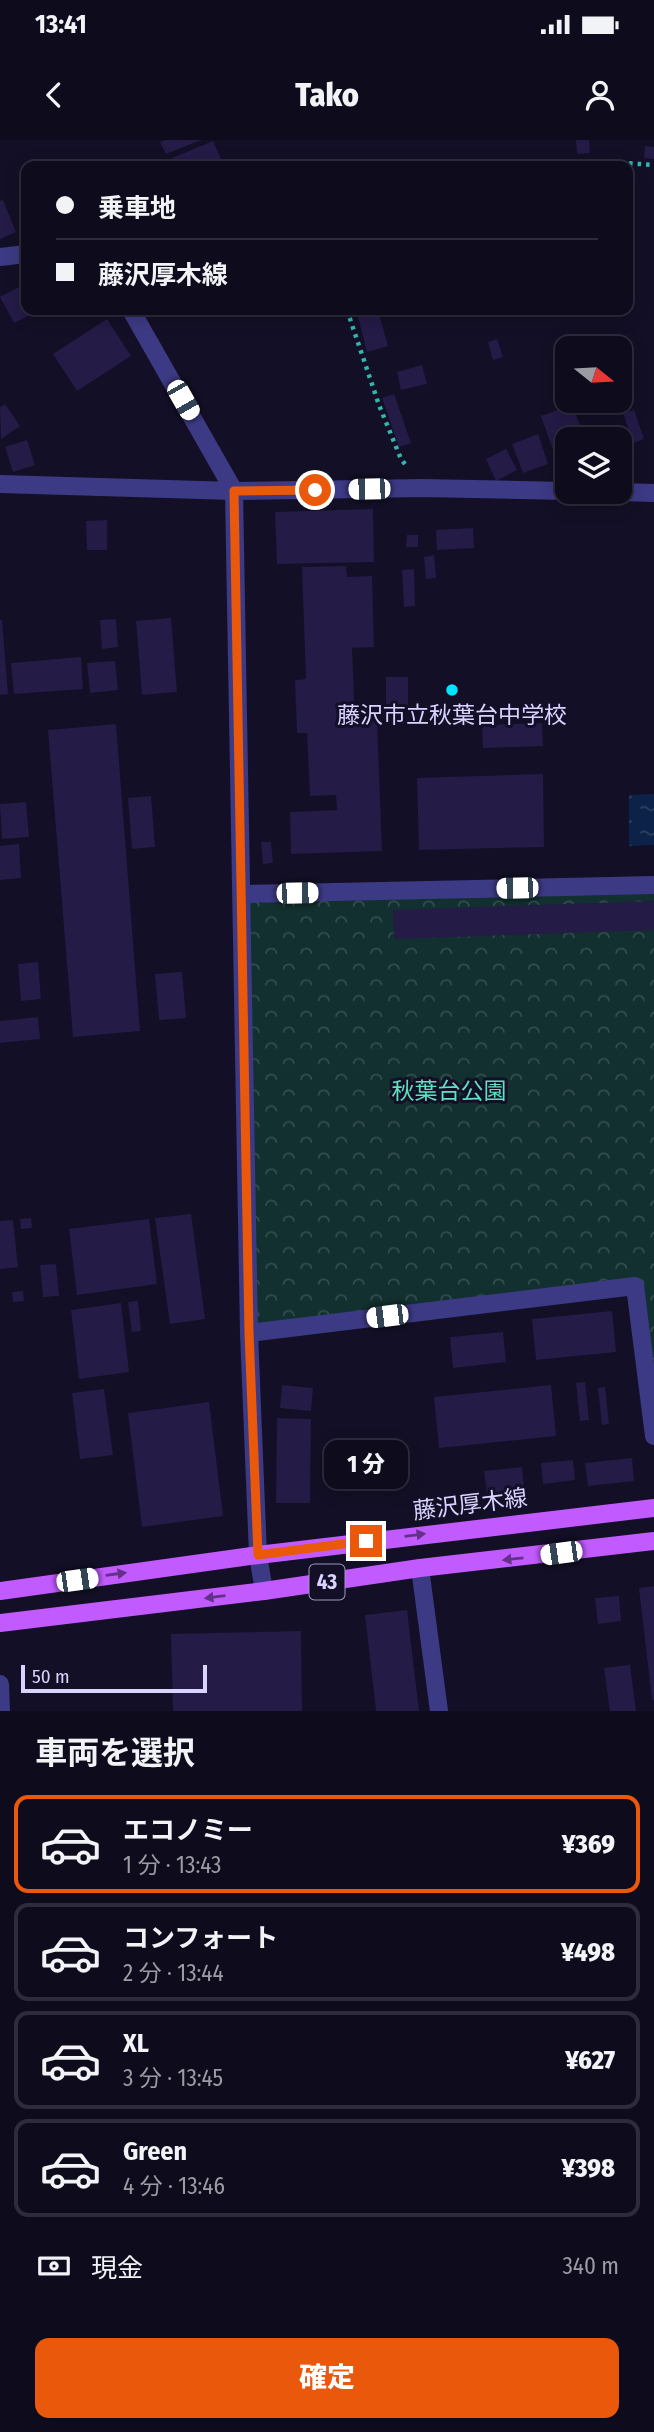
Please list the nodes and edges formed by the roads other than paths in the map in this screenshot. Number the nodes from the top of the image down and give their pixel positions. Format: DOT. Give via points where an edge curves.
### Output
graph roads {
  1 [pos="21,255"];
  2 [pos="0,257"];
  3 [pos="134,315"];
  4 [pos="0,484"];
  5 [pos="234,491"];
  6 [pos="555,491"];
  7 [pos="632,492"];
  8 [pos="654,493"];
  9 [pos="654,885"];
  10 [pos="242,894"];
  11 [pos="249,1333"];
  12 [pos="654,1436"];
  13 [pos="654,1507"];
  14 [pos="654,1541"];
  15 [pos="258,1555"];
  16 [pos="420,1568"];
  17 [pos="0,1591"];
  18 [pos="264,1591"];
  19 [pos="0,1623"];
  20 [pos="0,1684"];
  21 [pos="1,1711"];
  22 [pos="439,1711"];
  1 -- 2 [label="street"];
  3 -- 5 [label="street"];
  4 -- 5 [label="street"];
  5 -- 6 [label="street"];
  5 -- 10 [label="street"];
  7 -- 8 [label="street"];
  9 -- 10 [label="street"];
  10 -- 11 [label="street"];
  11 -- 12 [label="street" via="635,1286"];
  11 -- 15 [label="street"];
  15 -- 13 [label="main road, 藤沢厚木線 / 43, one-way"];
  14 -- 16 [label="main road, 43, one-way"];
  17 -- 15 [label="main road, 藤沢厚木線 / 43, one-way"];
  15 -- 18 [label="street"];
  16 -- 18 [label="main road, 43"];
  16 -- 22 [label="street"];
  18 -- 19 [label="main road, 43, one-way"];
  20 -- 21 [label="street"];
}
